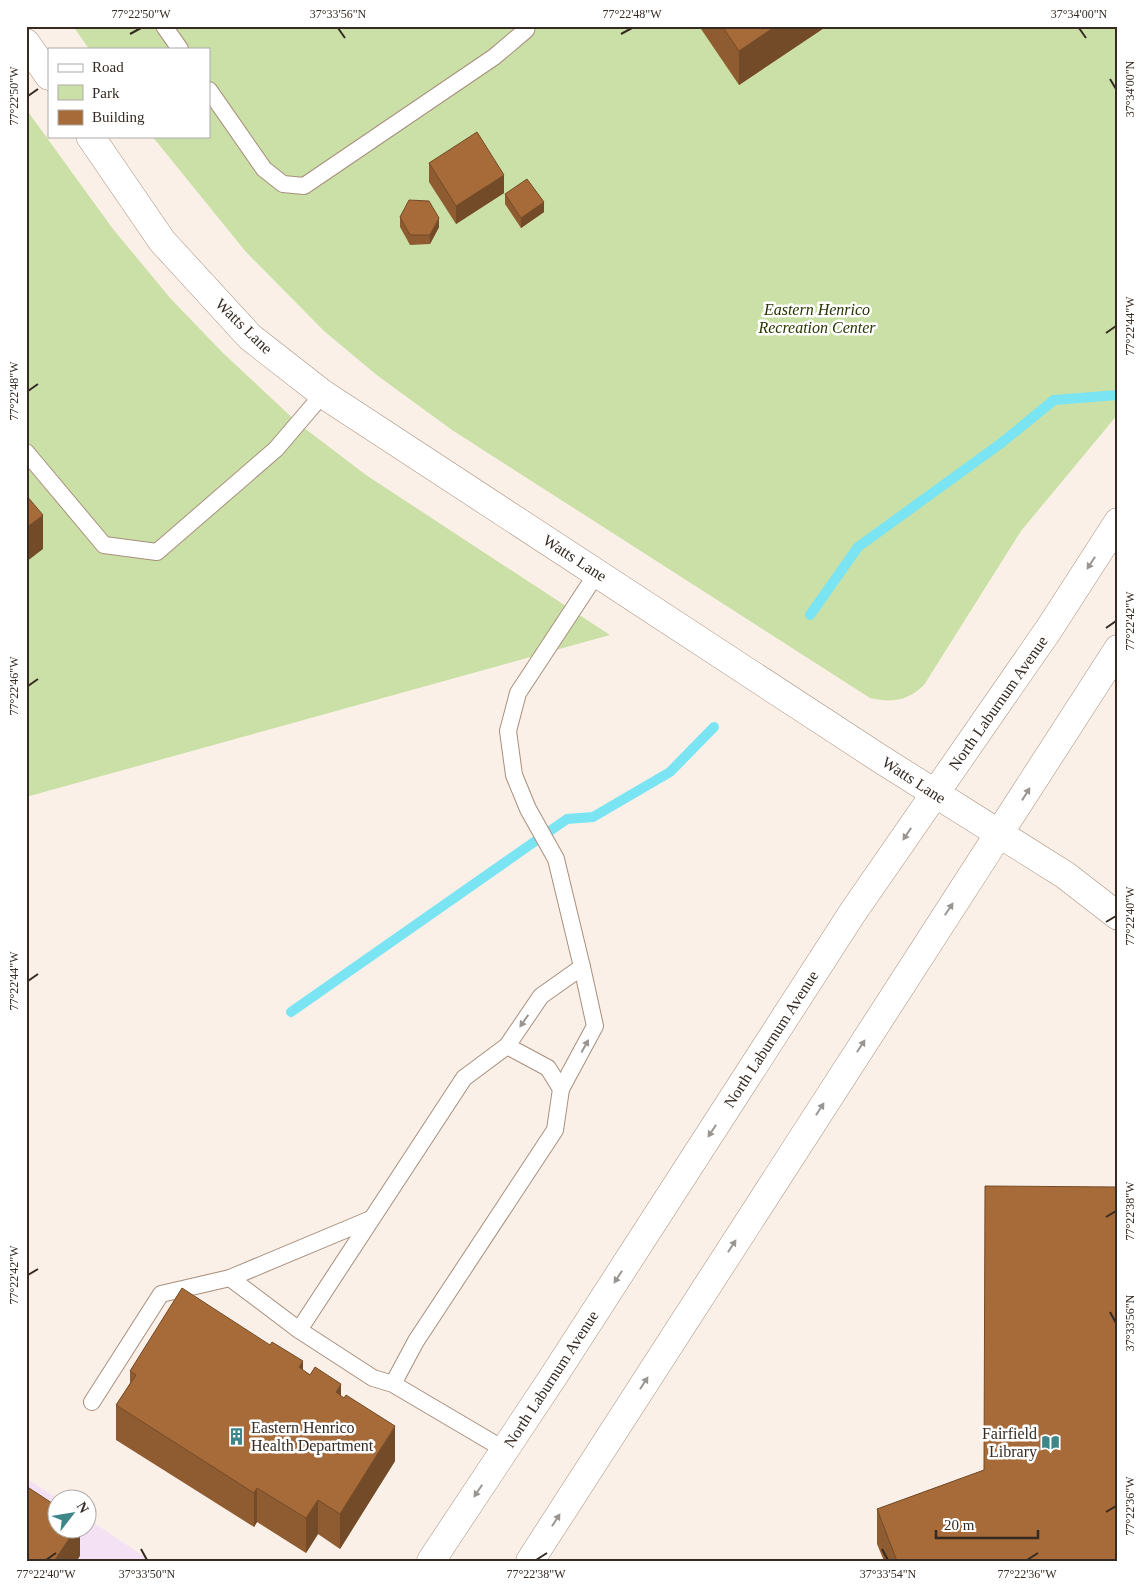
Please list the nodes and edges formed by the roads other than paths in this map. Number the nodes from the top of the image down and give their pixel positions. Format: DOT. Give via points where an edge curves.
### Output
graph roads {
  1 [pos="164,26"];
  2 [pos="527,26"];
  3 [pos="26,43"];
  4 [pos="179,48"];
  5 [pos="48,75"];
  6 [pos="210,91"];
  7 [pos="91,138"];
  8 [pos="323,394"];
  9 [pos="26,452"];
  10 [pos="1118,522"];
  11 [pos="597,573"];
  12 [pos="1118,649"];
  13 [pos="934,794"];
  14 [pos="1000,835"];
  15 [pos="1118,916"];
  16 [pos="582,967"];
  17 [pos="506,1046"];
  18 [pos="561,1089"];
  19 [pos="371,1219"];
  20 [pos="230,1278"];
  21 [pos="299,1330"];
  22 [pos="393,1384"];
  23 [pos="92,1402"];
  24 [pos="505,1450"];
  25 [pos="431,1561"];
  26 [pos="530,1561"];
  1 -- 4 [label="lane"];
  2 -- 6 [label="lane" via="494,57 304,186 283,184 264,169"];
  3 -- 5 [label="main road"];
  7 -- 8 [label="main road, Watts Lane" via="162,241 250,337"];
  8 -- 9 [label="lane" via="276,449 157,552 104,545"];
  8 -- 11 [label="main road, Watts Lane"];
  10 -- 13 [label="main road, North Laburnum Avenue, one-way" via="1049,629"];
  11 -- 13 [label="main road, Watts Lane"];
  11 -- 16 [label="lane" via="518,693 508,731 514,775 528,810 556,859"];
  14 -- 12 [label="main road, one-way"];
  13 -- 14 [label="main road, Watts Lane"];
  13 -- 24 [label="main road, North Laburnum Avenue, one-way" via="853,912"];
  14 -- 15 [label="main road, Watts Lane" via="1065,875"];
  26 -- 14 [label="main road, one-way" via="855,1054"];
  16 -- 17 [label="lane, one-way" via="541,996"];
  18 -- 16 [label="lane, one-way" via="595,1026"];
  17 -- 18 [label="lane" via="548,1068"];
  17 -- 19 [label="lane" via="464,1078"];
  18 -- 22 [label="lane" via="555,1130 416,1341"];
  19 -- 20 [label="lane"];
  19 -- 21 [label="lane"];
  20 -- 21 [label="lane"];
  20 -- 23 [label="lane" via="161,1294"];
  21 -- 22 [label="lane" via="373,1378"];
  22 -- 24 [label="lane"];
  24 -- 25 [label="main road, North Laburnum Avenue, one-way"];
}
